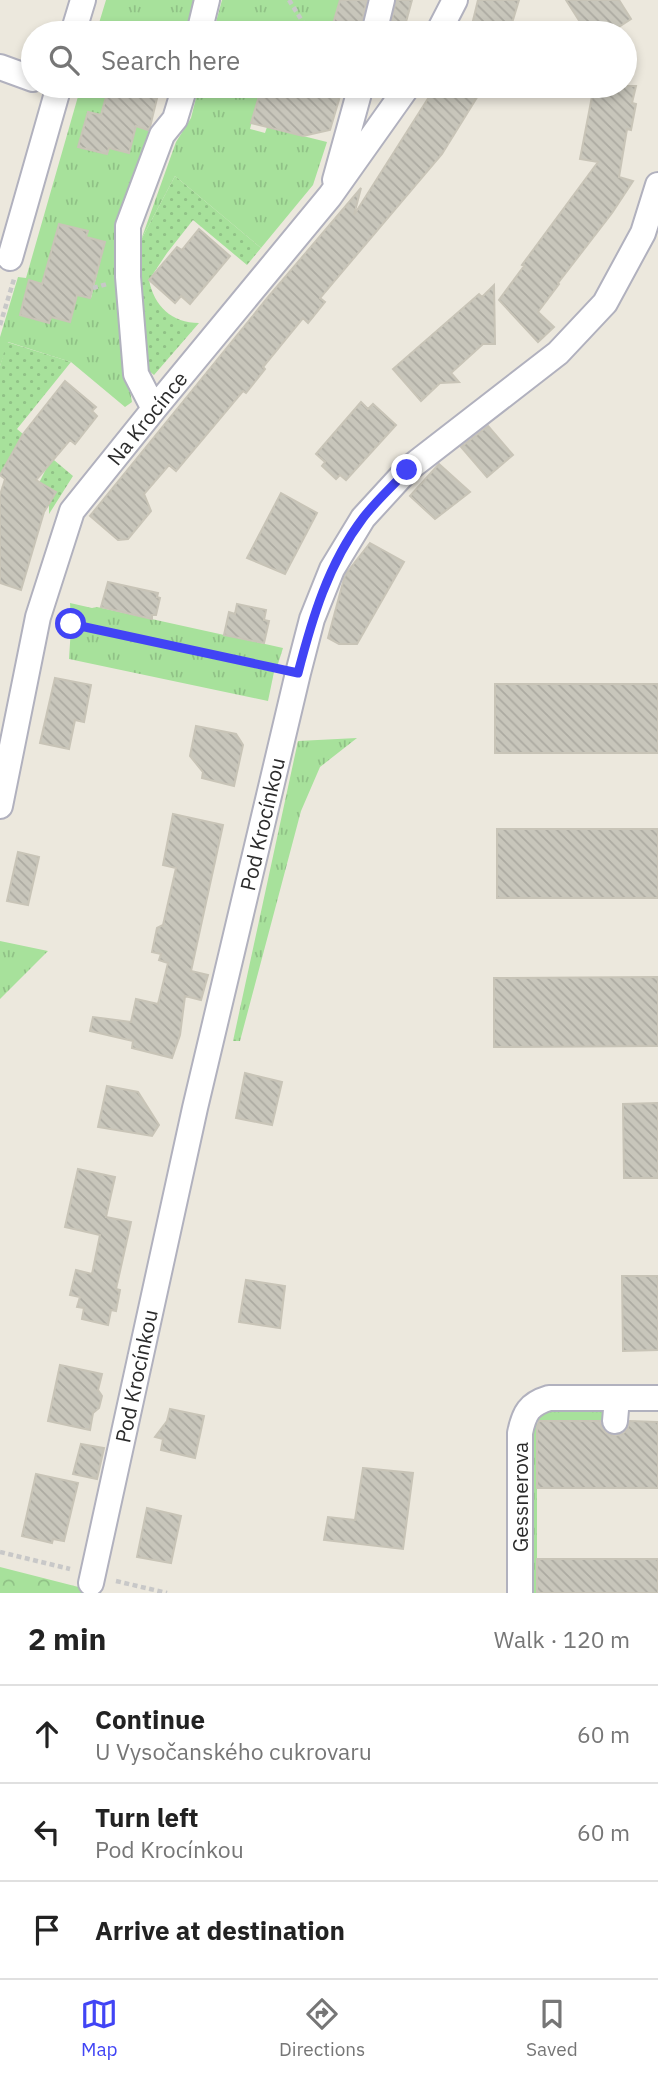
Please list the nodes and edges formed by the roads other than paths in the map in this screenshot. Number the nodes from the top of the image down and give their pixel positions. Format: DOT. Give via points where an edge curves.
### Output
graph roads {
  1 [pos="83,0"];
  2 [pos="207,0"];
  3 [pos="382,0"];
  4 [pos="455,0"];
  5 [pos="77,21"];
  6 [pos="202,21"];
  7 [pos="377,21"];
  8 [pos="444,21"];
  9 [pos="0,66"];
  10 [pos="21,74"];
  11 [pos="53,98"];
  12 [pos="182,98"];
  13 [pos="358,98"];
  14 [pos="399,98"];
  15 [pos="658,185"];
  16 [pos="330,196"];
  17 [pos="10,258"];
  18 [pos="154,409"];
  19 [pos="0,806"];
  20 [pos="658,1398"];
  21 [pos="92,1579"];
  22 [pos="520,1593"];
  1 -- 5 [label="street"];
  2 -- 6 [label="street"];
  3 -- 7 [label="street"];
  4 -- 8 [label="street"];
  9 -- 10 [label="street"];
  11 -- 17 [label="street"];
  12 -- 18 [label="street" via="176,119 162,135 128,226 136,374"];
  13 -- 16 [label="street"];
  14 -- 16 [label="street, Na Krocínce"];
  15 -- 21 [label="street, Pod Krocínkou" via="643,233 605,303 558,353 407,470 363,518 332,569 298,673 195,1108"];
  16 -- 18 [label="street, Na Krocínce"];
  18 -- 19 [label="street, Na Krocínce" via="72,511 38,617"];
  20 -- 22 [label="street, Gessnerova" via="616,1410 549,1398 528,1410 520,1433"];
}
